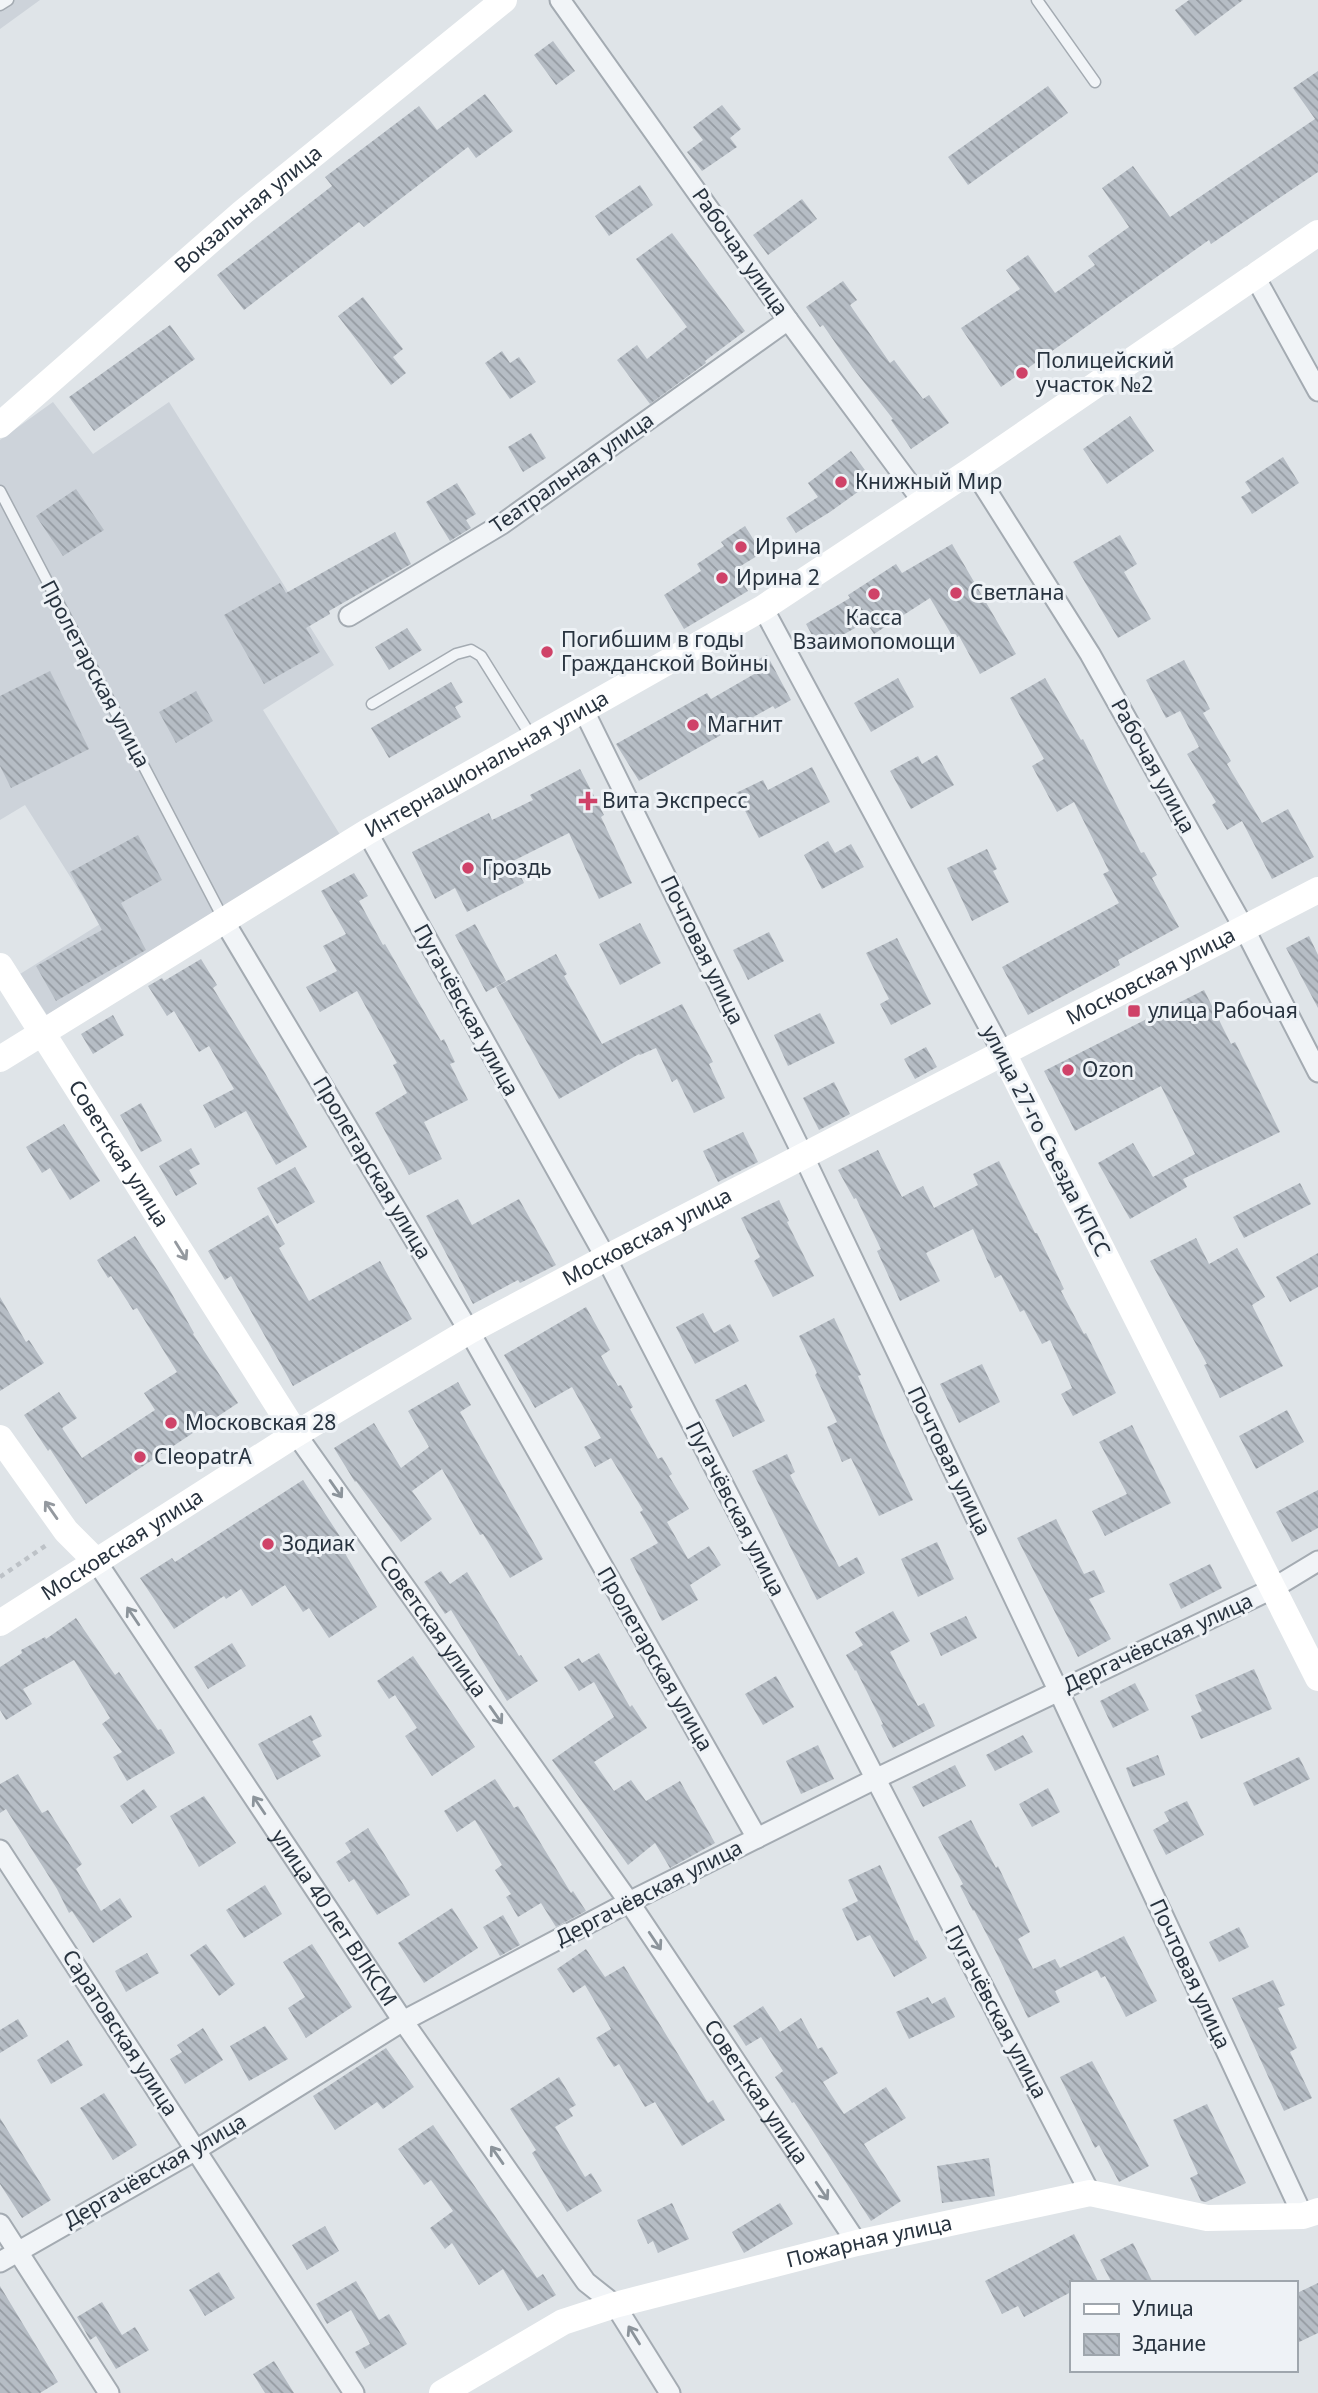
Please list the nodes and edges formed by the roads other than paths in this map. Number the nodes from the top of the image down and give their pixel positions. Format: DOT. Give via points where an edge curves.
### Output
graph roads {
  1 [pos="8,0"];
  2 [pos="504,0"];
  3 [pos="560,0"];
  4 [pos="1037,0"];
  5 [pos="0,5"];
  6 [pos="1096,82"];
  7 [pos="1318,233"];
  8 [pos="1254,275"];
  9 [pos="788,320"];
  10 [pos="1318,391"];
  11 [pos="0,425"];
  12 [pos="973,469"];
  13 [pos="0,491"];
  14 [pos="923,502"];
  15 [pos="764,608"];
  16 [pos="349,616"];
  17 [pos="372,705"];
  18 [pos="584,711"];
  19 [pos="533,739"];
  20 [pos="367,832"];
  21 [pos="1318,890"];
  22 [pos="224,921"];
  23 [pos="1244,928"];
  24 [pos="0,966"];
  25 [pos="43,1033"];
  26 [pos="1003,1053"];
  27 [pos="0,1059"];
  28 [pos="1318,1072"];
  29 [pos="804,1157"];
  30 [pos="606,1258"];
  31 [pos="469,1331"];
  32 [pos="296,1434"];
  33 [pos="0,1438"];
  34 [pos="96,1561"];
  35 [pos="1318,1561"];
  36 [pos="1272,1588"];
  37 [pos="0,1623"];
  38 [pos="1318,1678"];
  39 [pos="1058,1690"];
  40 [pos="875,1779"];
  41 [pos="757,1839"];
  42 [pos="0,1850"];
  43 [pos="629,1902"];
  44 [pos="403,2021"];
  45 [pos="195,2150"];
  46 [pos="1090,2193"];
  47 [pos="1311,2213"];
  48 [pos="0,2224"];
  49 [pos="857,2243"];
  50 [pos="18,2250"];
  51 [pos="0,2262"];
  52 [pos="615,2305"];
  53 [pos="109,2393"];
  54 [pos="354,2393"];
  55 [pos="442,2393"];
  56 [pos="670,2393"];
  1 -- 5 [label="lane"];
  2 -- 11 [label="street, Вокзальная улица" via="243,212"];
  3 -- 9 [label="street, Рабочая улица"];
  4 -- 6 [label="lane"];
  7 -- 8 [label="street, Интернациональная улица"];
  8 -- 10 [label="street"];
  8 -- 12 [label="street, Интернациональная улица"];
  9 -- 14 [label="street, Рабочая улица"];
  9 -- 16 [label="street, Театральная улица" via="502,524"];
  12 -- 14 [label="street, Интернациональная улица"];
  12 -- 23 [label="street, Рабочая улица" via="1090,654"];
  13 -- 22 [label="lane, Пролетарская улица"];
  14 -- 15 [label="street, Интернациональная улица"];
  15 -- 18 [label="street, Интернациональная улица"];
  15 -- 26 [label="street, улица 27-го Съезда КПСС"];
  17 -- 19 [label="lane" via="456,654 471,650 481,656"];
  18 -- 19 [label="street, Интернациональная улица"];
  18 -- 29 [label="street, Почтовая улица"];
  19 -- 20 [label="street, Интернациональная улица"];
  20 -- 22 [label="street, Интернациональная улица"];
  20 -- 30 [label="street, Пугачёвская улица"];
  21 -- 23 [label="street, Московская улица"];
  22 -- 25 [label="street, Интернациональная улица"];
  22 -- 31 [label="street, Пролетарская улица"];
  23 -- 26 [label="street, Московская улица"];
  23 -- 28 [label="street, Рабочая улица"];
  24 -- 25 [label="street, Советская улица"];
  25 -- 27 [label="street, Интернациональная улица"];
  25 -- 32 [label="street, Советская улица, one-way"];
  26 -- 29 [label="street, Московская улица"];
  26 -- 36 [label="street, улица 27-го Съезда КПСС"];
  29 -- 30 [label="street, Московская улица"];
  29 -- 39 [label="street, Почтовая улица"];
  30 -- 31 [label="street, Московская улица"];
  30 -- 40 [label="street, Пугачёвская улица"];
  31 -- 32 [label="street, Московская улица"];
  31 -- 41 [label="street, Пролетарская улица"];
  32 -- 34 [label="street, Московская улица"];
  32 -- 43 [label="street, Советская улица, one-way"];
  34 -- 33 [label="street, улица 40 лет ВЛКСМ, one-way" via="66,1531"];
  34 -- 37 [label="street, Московская улица"];
  44 -- 34 [label="street, улица 40 лет ВЛКСМ, one-way"];
  35 -- 36 [label="street, Дергачёвская улица"];
  36 -- 38 [label="street, улица 27-го Съезда КПСС"];
  36 -- 39 [label="street, Дергачёвская улица"];
  39 -- 40 [label="street, Дергачёвская улица"];
  39 -- 47 [label="street, Почтовая улица"];
  40 -- 41 [label="street, Дергачёвская улица"];
  40 -- 46 [label="street, Пугачёвская улица"];
  41 -- 43 [label="street, Дергачёвская улица"];
  42 -- 45 [label="street, Саратовская улица"];
  43 -- 44 [label="street, Дергачёвская улица"];
  43 -- 49 [label="street, Советская улица, one-way"];
  44 -- 45 [label="street, Дергачёвская улица"];
  52 -- 44 [label="street, улица 40 лет ВЛКСМ, one-way" via="586,2282"];
  45 -- 50 [label="street, Дергачёвская улица"];
  45 -- 54 [label="street, Саратовская улица"];
  46 -- 47 [label="street, Пожарная улица" via="1207,2218"];
  46 -- 49 [label="street, Пожарная улица"];
  48 -- 50 [label="street"];
  49 -- 52 [label="street, Пожарная улица"];
  50 -- 51 [label="street, Дергачёвская улица"];
  50 -- 53 [label="street"];
  52 -- 55 [label="street, Пожарная улица" via="563,2322"];
  56 -- 52 [label="street, улица 40 лет ВЛКСМ, one-way"];
}
